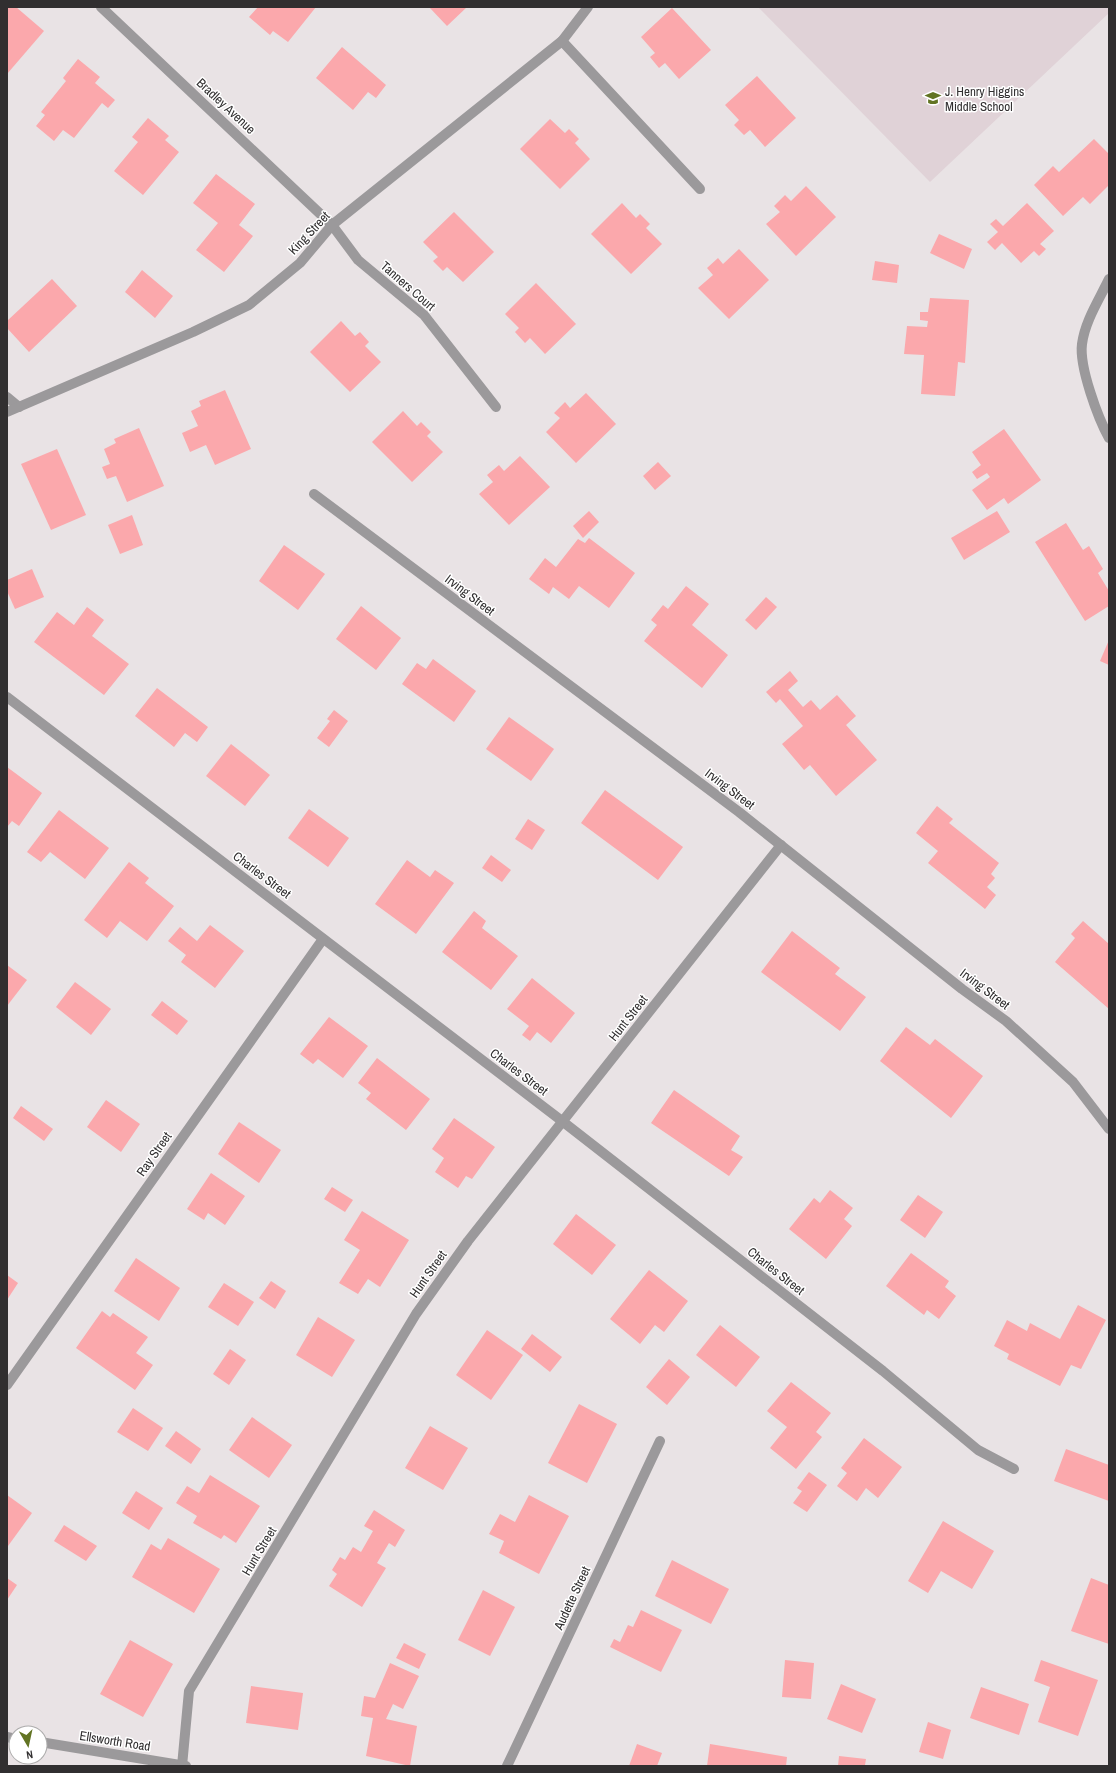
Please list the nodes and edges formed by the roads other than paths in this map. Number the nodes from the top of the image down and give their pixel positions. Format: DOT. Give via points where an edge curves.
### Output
graph roads {
  1 [pos="101,7"];
  2 [pos="588,7"];
  3 [pos="562,40"];
  4 [pos="700,189"];
  5 [pos="332,225"];
  6 [pos="1109,279"];
  7 [pos="7,397"];
  8 [pos="19,407"];
  9 [pos="496,407"];
  10 [pos="7,412"];
  11 [pos="1108,436"];
  12 [pos="314,494"];
  13 [pos="7,697"];
  14 [pos="781,845"];
  15 [pos="323,939"];
  16 [pos="562,1121"];
  17 [pos="1109,1129"];
  18 [pos="7,1385"];
  19 [pos="660,1441"];
  20 [pos="1014,1469"];
  21 [pos="48,1743"];
  22 [pos="183,1766"];
  23 [pos="507,1766"];
  1 -- 5 [label="street, Bradley Avenue"];
  2 -- 3 [label="street, King Street"];
  3 -- 4 [label="street"];
  3 -- 5 [label="street, King Street"];
  5 -- 8 [label="street, King Street" via="300,263 249,305 219,321"];
  5 -- 9 [label="street, Tanners Court" via="358,260 424,315"];
  6 -- 11 [label="street" via="1092,313 1082,345 1086,379"];
  7 -- 8 [label="street"];
  8 -- 10 [label="street, King Street"];
  12 -- 14 [label="street, Irving Street"];
  13 -- 15 [label="street, Charles Street"];
  14 -- 16 [label="street, Hunt Street"];
  14 -- 17 [label="street, Irving Street" via="1012,1026 1073,1082"];
  15 -- 16 [label="street, Charles Street"];
  15 -- 18 [label="street, Ray Street"];
  16 -- 20 [label="street, Charles Street" via="883,1371 978,1450"];
  16 -- 22 [label="street, Hunt Street" via="468,1240 416,1314 189,1691"];
  19 -- 23 [label="street, Audette Street"];
  21 -- 22 [label="street, Ellsworth Road"];
}
